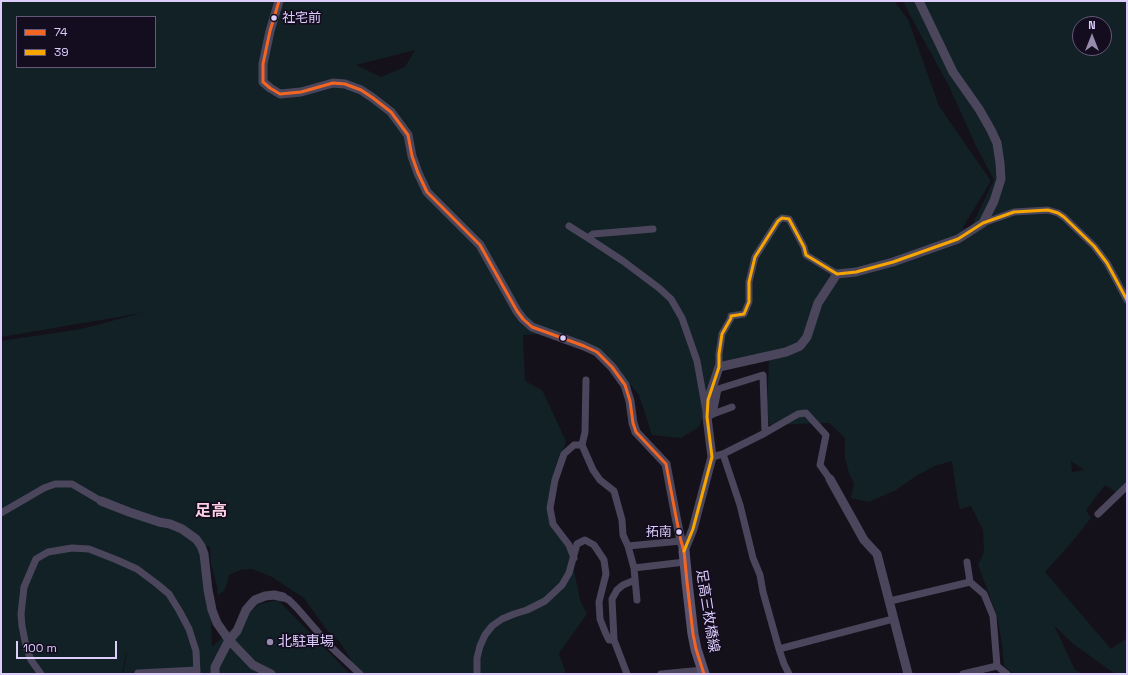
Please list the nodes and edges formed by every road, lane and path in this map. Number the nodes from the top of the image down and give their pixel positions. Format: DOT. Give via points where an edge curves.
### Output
graph roads {
  1 [pos="280,1"];
  2 [pos="919,1"];
  3 [pos="983,223"];
  4 [pos="569,226"];
  5 [pos="653,229"];
  6 [pos="588,238"];
  7 [pos="837,274"];
  8 [pos="1127,300"];
  9 [pos="719,367"];
  10 [pos="586,380"];
  11 [pos="732,407"];
  12 [pos="710,415"];
  13 [pos="765,433"];
  14 [pos="582,445"];
  15 [pos="723,454"];
  16 [pos="712,457"];
  17 [pos="830,478"];
  18 [pos="1127,486"];
  19 [pos="101,501"];
  20 [pos="1,514"];
  21 [pos="1098,514"];
  22 [pos="628,546"];
  23 [pos="683,551"];
  24 [pos="574,558"];
  25 [pos="967,562"];
  26 [pos="634,568"];
  27 [pos="635,580"];
  28 [pos="970,582"];
  29 [pos="283,597"];
  30 [pos="637,600"];
  31 [pos="890,601"];
  32 [pos="893,619"];
  33 [pos="229,640"];
  34 [pos="614,640"];
  35 [pos="779,650"];
  36 [pos="997,666"];
  37 [pos="197,672"];
  38 [pos="704,672"];
  39 [pos="41,674"];
  40 [pos="138,674"];
  41 [pos="215,674"];
  42 [pos="271,674"];
  43 [pos="360,674"];
  44 [pos="477,674"];
  45 [pos="627,674"];
  46 [pos="660,674"];
  47 [pos="789,674"];
  48 [pos="908,674"];
  49 [pos="963,674"];
  50 [pos="1008,674"];
  1 -- 23 [label="street" via="263,64 263,82 280,94 301,92 333,83 345,84 361,90 391,112 408,135 412,156 427,192 480,245 523,319 532,327 597,352 612,366 625,385 636,432 666,464"];
  2 -- 3 [label="street" via="953,72 979,108 997,143 1001,179"];
  3 -- 7 [label="street" via="958,239 893,262 856,272"];
  3 -- 8 [label="street" via="1014,212 1048,210 1058,213 1094,246 1107,262"];
  4 -- 6 [label="street"];
  5 -- 6 [label="street" via="593,234"];
  6 -- 12 [label="street" via="623,261 671,299 682,318 697,361"];
  7 -- 9 [label="street" via="818,303 807,337 800,346 786,352"];
  7 -- 9 [label="street" via="806,255 790,219 782,218 778,221 755,257 749,282 749,302 744,314 731,316 722,334"];
  9 -- 12 [label="street" via="708,400"];
  10 -- 14 [label="street" via="585,432"];
  11 -- 12 [label="street"];
  12 -- 13 [label="street" via="718,389 762,375"];
  12 -- 16 [label="street"];
  13 -- 15 [label="street"];
  13 -- 17 [label="street" via="798,414 806,413 826,435 820,465"];
  14 -- 22 [label="street" via="593,470 600,480 614,491 622,520 623,535"];
  14 -- 24 [label="street" via="574,445 564,454 555,480 550,508 553,524 569,545"];
  15 -- 16 [label="street"];
  15 -- 35 [label="street" via="760,575"];
  16 -- 23 [label="street" via="693,529"];
  17 -- 31 [label="street" via="864,540 877,554"];
  18 -- 21 [label="street"];
  19 -- 20 [label="street" via="72,484 55,484"];
  19 -- 33 [label="street" via="170,524 196,539 204,554 212,610 217,623"];
  22 -- 23 [label="street"];
  22 -- 26 [label="street"];
  23 -- 26 [label="street"];
  23 -- 38 [label="main road, 足高三枚橋線" via="693,634"];
  24 -- 34 [label="street" via="577,544 585,540 594,545 604,560 606,574 599,602 600,619 609,640"];
  24 -- 44 [label="street" via="562,585 545,601 502,619 492,626 480,646"];
  25 -- 28 [label="street"];
  26 -- 27 [label="street"];
  27 -- 30 [label="street"];
  27 -- 34 [label="street" via="623,585 612,599"];
  28 -- 31 [label="street"];
  28 -- 36 [label="street" via="984,594 993,616"];
  29 -- 33 [label="street" via="274,595 255,600 246,610 237,631"];
  29 -- 43 [label="street" via="289,600 330,646"];
  31 -- 32 [label="street"];
  32 -- 35 [label="street"];
  32 -- 48 [label="street"];
  33 -- 41 [label="street" via="215,667"];
  33 -- 42 [label="street" via="253,665"];
  34 -- 45 [label="street"];
  35 -- 47 [label="street"];
  36 -- 49 [label="street"];
  36 -- 50 [label="street"];
  37 -- 39 [label="street" via="196,651 189,629 169,594 137,569 89,549 72,548 48,552 36,559 24,587 22,626 31,660"];
  37 -- 40 [label="street"];
  38 -- 46 [label="street"];
}
